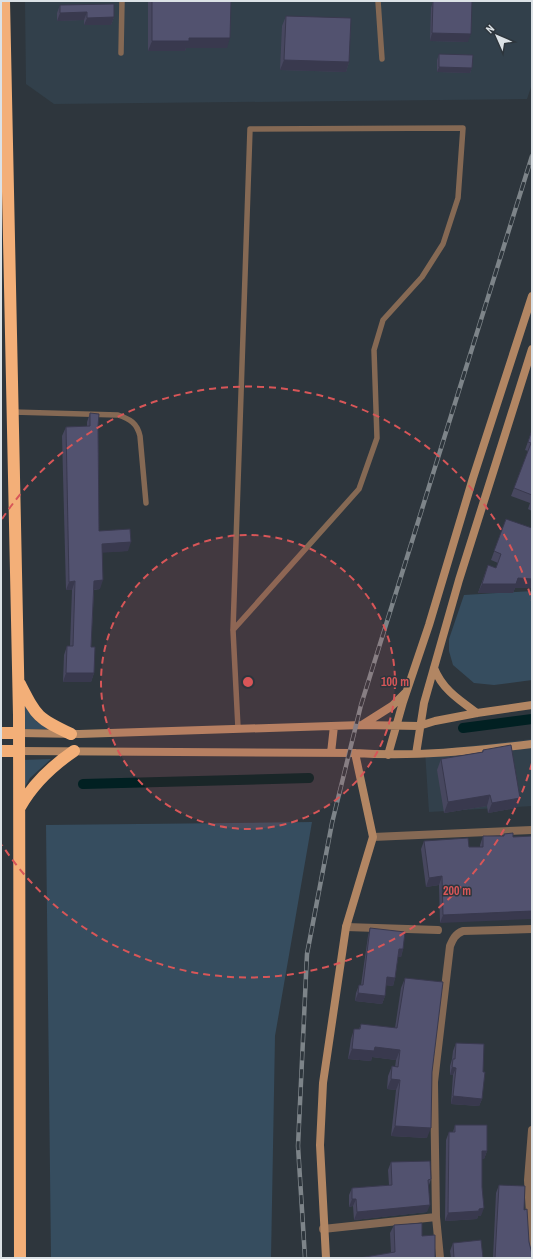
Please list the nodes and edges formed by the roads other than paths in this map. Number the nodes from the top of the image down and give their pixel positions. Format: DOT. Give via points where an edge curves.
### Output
graph roads {
  1 [pos="4,1"];
  2 [pos="122,1"];
  3 [pos="378,1"];
  4 [pos="120,53"];
  5 [pos="382,59"];
  6 [pos="532,296"];
  7 [pos="532,349"];
  8 [pos="13,412"];
  9 [pos="146,503"];
  10 [pos="233,630"];
  11 [pos="434,668"];
  12 [pos="18,682"];
  13 [pos="408,689"];
  14 [pos="532,705"];
  15 [pos="477,713"];
  16 [pos="362,725"];
  17 [pos="334,726"];
  18 [pos="397,726"];
  19 [pos="419,726"];
  20 [pos="238,728"];
  21 [pos="1,733"];
  22 [pos="19,733"];
  23 [pos="71,734"];
  24 [pos="532,744"];
  25 [pos="1,750"];
  26 [pos="19,751"];
  27 [pos="74,751"];
  28 [pos="331,752"];
  29 [pos="356,753"];
  30 [pos="416,754"];
  31 [pos="388,755"];
  32 [pos="19,808"];
  33 [pos="532,830"];
  34 [pos="373,837"];
  35 [pos="346,927"];
  36 [pos="532,929"];
  37 [pos="438,930"];
  38 [pos="532,1130"];
  39 [pos="436,1218"];
  40 [pos="323,1229"];
  41 [pos="532,1249"];
  42 [pos="20,1258"];
  43 [pos="326,1258"];
  44 [pos="440,1258"];
  1 -- 8 [label="highway"];
  2 -- 4 [label="lane"];
  3 -- 5 [label="lane"];
  6 -- 13 [label="street"];
  7 -- 11 [label="street"];
  8 -- 9 [label="lane" via="118,415 132,422 140,436"];
  8 -- 12 [label="highway"];
  10 -- 10 [label="lane" via="250,129 463,128 458,198 443,244 422,277 383,320 374,350 377,438 359,489"];
  10 -- 20 [label="lane"];
  11 -- 15 [label="street" via="444,686"];
  11 -- 19 [label="street"];
  12 -- 22 [label="highway"];
  12 -- 23 [label="highway" via="32,708 41,718"];
  13 -- 16 [label="street" via="392,706"];
  13 -- 18 [label="street"];
  14 -- 15 [label="street"];
  15 -- 19 [label="street"];
  16 -- 17 [label="street"];
  16 -- 18 [label="street"];
  17 -- 20 [label="street"];
  17 -- 28 [label="street"];
  18 -- 19 [label="street"];
  18 -- 31 [label="street"];
  19 -- 30 [label="street"];
  20 -- 23 [label="street"];
  21 -- 22 [label="highway"];
  22 -- 23 [label="street"];
  22 -- 26 [label="highway"];
  24 -- 30 [label="street"];
  25 -- 26 [label="highway"];
  26 -- 27 [label="street"];
  26 -- 32 [label="highway"];
  27 -- 28 [label="street"];
  27 -- 32 [label="highway" via="45,774"];
  28 -- 29 [label="street"];
  29 -- 31 [label="street"];
  29 -- 34 [label="street"];
  30 -- 31 [label="street"];
  32 -- 42 [label="highway"];
  33 -- 34 [label="street"];
  34 -- 35 [label="street"];
  35 -- 37 [label="street"];
  35 -- 40 [label="street" via="323,1083 320,1145"];
  36 -- 39 [label="street" via="463,931 453,938 450,946 434,1082"];
  38 -- 41 [label="street" via="528,1180"];
  39 -- 40 [label="street"];
  39 -- 44 [label="street"];
  40 -- 43 [label="street"];
}
